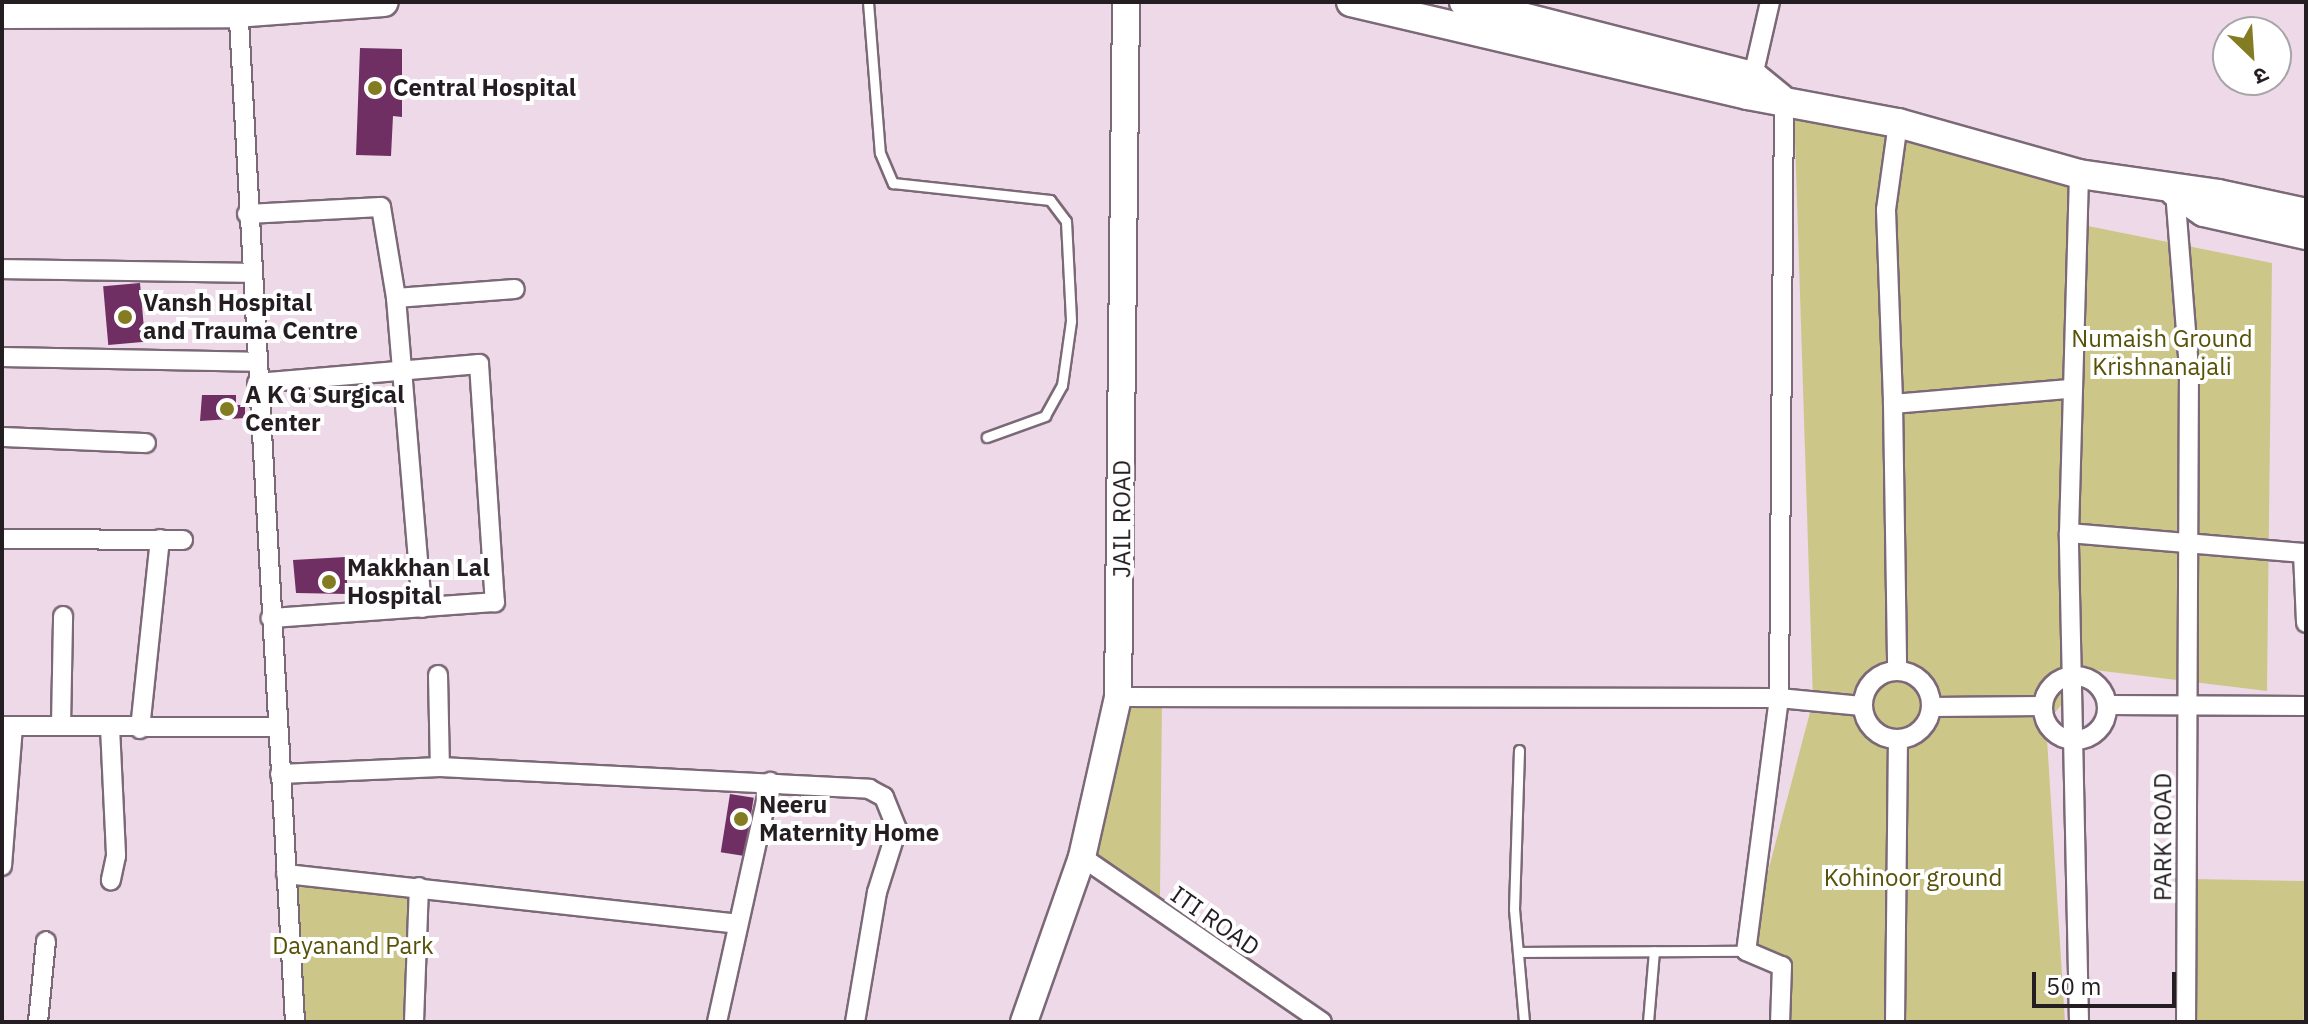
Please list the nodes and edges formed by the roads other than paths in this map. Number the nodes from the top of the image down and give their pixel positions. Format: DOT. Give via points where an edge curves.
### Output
graph roads {
  1 [pos="384,2"];
  2 [pos="868,2"];
  3 [pos="1126,2"];
  4 [pos="1351,2"];
  5 [pos="1464,2"];
  6 [pos="1770,2"];
  7 [pos="236,7"];
  8 [pos="2,14"];
  9 [pos="1753,76"];
  10 [pos="1784,100"];
  11 [pos="1898,123"];
  12 [pos="2079,174"];
  13 [pos="2175,191"];
  14 [pos="2306,213"];
  15 [pos="247,214"];
  16 [pos="2306,235"];
  17 [pos="2,269"];
  18 [pos="250,273"];
  19 [pos="515,289"];
  20 [pos="396,298"];
  21 [pos="2,357"];
  22 [pos="255,362"];
  23 [pos="399,372"];
  24 [pos="257,383"];
  25 [pos="2069,389"];
  26 [pos="1893,404"];
  27 [pos="2,437"];
  28 [pos="987,437"];
  29 [pos="146,443"];
  30 [pos="2069,533"];
  31 [pos="2,539"];
  32 [pos="160,539"];
  33 [pos="183,540"];
  34 [pos="2185,540"];
  35 [pos="422,608"];
  36 [pos="63,616"];
  37 [pos="271,618"];
  38 [pos="2306,623"];
  39 [pos="1897,671"];
  40 [pos="438,675"];
  41 [pos="2072,675"];
  42 [pos="1118,697"];
  43 [pos="1779,698"];
  44 [pos="2108,705"];
  45 [pos="2185,705"];
  46 [pos="1862,706"];
  47 [pos="2042,706"];
  48 [pos="2305,706"];
  49 [pos="1932,707"];
  50 [pos="61,725"];
  51 [pos="8,726"];
  52 [pos="110,727"];
  53 [pos="276,727"];
  54 [pos="140,729"];
  55 [pos="1898,740"];
  56 [pos="2074,740"];
  57 [pos="1519,750"];
  58 [pos="440,767"];
  59 [pos="280,774"];
  60 [pos="770,782"];
  61 [pos="1082,857"];
  62 [pos="2,866"];
  63 [pos="286,874"];
  64 [pos="111,880"];
  65 [pos="419,887"];
  66 [pos="737,924"];
  67 [pos="46,941"];
  68 [pos="1654,951"];
  69 [pos="1746,951"];
  70 [pos="1518,952"];
  71 [pos="38,1022"];
  72 [pos="295,1022"];
  73 [pos="414,1022"];
  74 [pos="717,1022"];
  75 [pos="855,1022"];
  76 [pos="1024,1022"];
  77 [pos="1322,1022"];
  78 [pos="1524,1022"];
  79 [pos="1648,1022"];
  80 [pos="1780,1022"];
  81 [pos="1895,1022"];
  82 [pos="2079,1022"];
  83 [pos="2186,1022"];
  1 -- 7 [label="main road"];
  2 -- 28 [label="lane" via="880,153 893,183 1050,200 1066,221 1071,321 1062,385 1045,416"];
  3 -- 42 [label="street, JAIL ROAD"];
  4 -- 10 [label="main road"];
  5 -- 9 [label="main road"];
  6 -- 9 [label="street"];
  7 -- 8 [label="main road"];
  7 -- 15 [label="street"];
  9 -- 10 [label="main road"];
  10 -- 11 [label="main road"];
  10 -- 43 [label="street"];
  11 -- 12 [label="main road"];
  11 -- 26 [label="street" via="1886,210"];
  12 -- 13 [label="main road"];
  12 -- 25 [label="street"];
  13 -- 14 [label="main road" via="2218,194"];
  13 -- 16 [label="main road" via="2204,212"];
  13 -- 34 [label="street, PARK ROAD" via="2189,367"];
  15 -- 18 [label="street"];
  15 -- 20 [label="street" via="381,207"];
  17 -- 18 [label="street"];
  18 -- 22 [label="street"];
  19 -- 20 [label="street"];
  20 -- 23 [label="street"];
  21 -- 22 [label="street"];
  22 -- 24 [label="street"];
  23 -- 24 [label="street"];
  23 -- 35 [label="street"];
  23 -- 35 [label="street" via="479,364 495,602"];
  24 -- 37 [label="street"];
  25 -- 26 [label="street"];
  25 -- 30 [label="street"];
  26 -- 39 [label="street"];
  27 -- 29 [label="street"];
  30 -- 34 [label="street"];
  30 -- 41 [label="street"];
  31 -- 32 [label="street"];
  32 -- 33 [label="street"];
  32 -- 54 [label="street"];
  34 -- 38 [label="street" via="2303,553"];
  34 -- 45 [label="street, PARK ROAD"];
  35 -- 37 [label="street"];
  36 -- 50 [label="street"];
  37 -- 53 [label="street"];
  39 -- 46 [label="street" via="1873,681"];
  39 -- 49 [label="street" via="1922,681"];
  40 -- 58 [label="street"];
  41 -- 44 [label="street" via="2097,683"];
  41 -- 47 [label="street" via="2050,687"];
  41 -- 56 [label="street"];
  42 -- 43 [label="street"];
  42 -- 61 [label="street, JAIL ROAD"];
  43 -- 46 [label="street"];
  43 -- 69 [label="street"];
  44 -- 45 [label="street"];
  44 -- 56 [label="street" via="2100,729"];
  45 -- 48 [label="street"];
  45 -- 83 [label="street, PARK ROAD"];
  46 -- 55 [label="street" via="1872,730"];
  47 -- 49 [label="street"];
  47 -- 56 [label="street" via="2054,733"];
  49 -- 55 [label="street" via="1922,730"];
  50 -- 51 [label="street"];
  50 -- 52 [label="street"];
  51 -- 62 [label="street"];
  52 -- 54 [label="street"];
  52 -- 64 [label="street" via="116,856"];
  53 -- 54 [label="street"];
  53 -- 59 [label="street"];
  55 -- 81 [label="street"];
  56 -- 82 [label="street"];
  57 -- 70 [label="lane" via="1514,805"];
  58 -- 59 [label="street"];
  58 -- 60 [label="street"];
  59 -- 63 [label="street"];
  60 -- 66 [label="street"];
  60 -- 75 [label="street" via="869,789 884,797 894,812 897,829 877,892"];
  61 -- 76 [label="street, JAIL ROAD"];
  61 -- 77 [label="street, ITI ROAD"];
  63 -- 65 [label="street"];
  63 -- 72 [label="street"];
  65 -- 66 [label="street"];
  65 -- 73 [label="street"];
  66 -- 74 [label="street"];
  67 -- 71 [label="street"];
  68 -- 69 [label="lane"];
  68 -- 70 [label="lane"];
  68 -- 79 [label="lane"];
  69 -- 80 [label="street" via="1782,966"];
  70 -- 78 [label="lane"];
}
